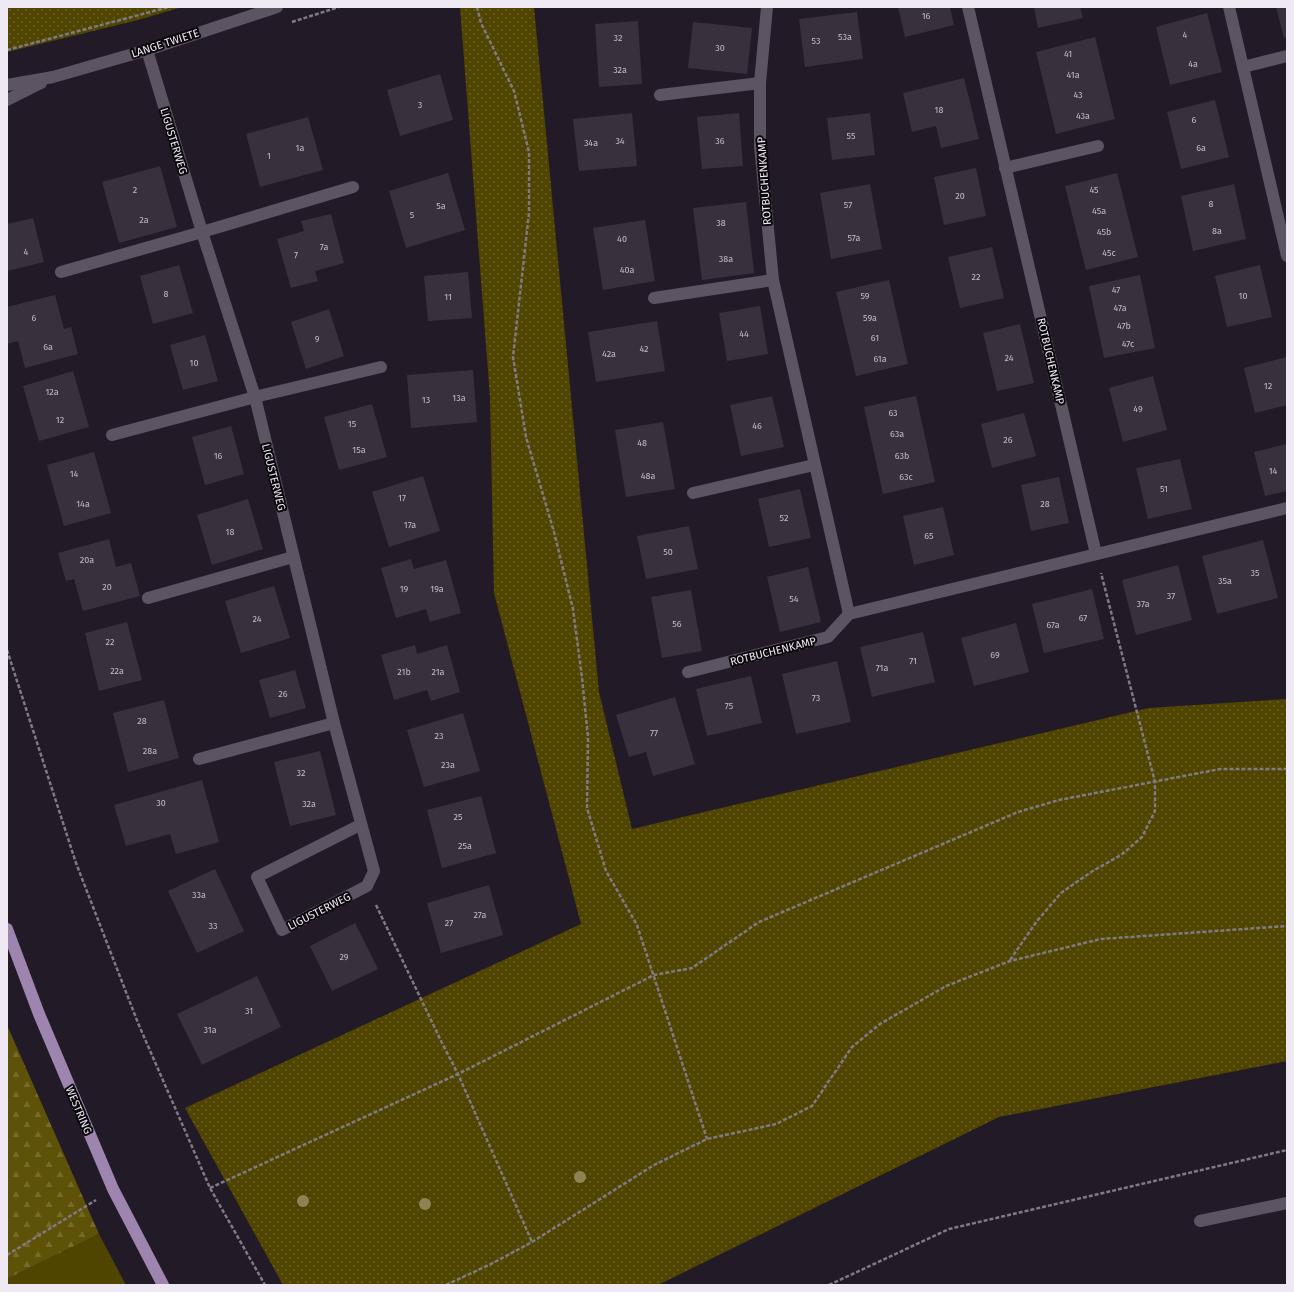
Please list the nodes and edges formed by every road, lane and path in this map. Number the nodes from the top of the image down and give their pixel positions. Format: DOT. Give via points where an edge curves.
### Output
graph roads {
  1 [pos="169,7"];
  2 [pos="277,7"];
  3 [pos="477,7"];
  4 [pos="767,7"];
  5 [pos="968,7"];
  6 [pos="1230,7"];
  7 [pos="7,50"];
  8 [pos="147,50"];
  9 [pos="1287,56"];
  10 [pos="1244,67"];
  11 [pos="53,77"];
  12 [pos="760,83"];
  13 [pos="7,85"];
  14 [pos="660,95"];
  15 [pos="7,100"];
  16 [pos="1098,146"];
  17 [pos="1005,168"];
  18 [pos="353,187"];
  19 [pos="202,232"];
  20 [pos="1287,253"];
  21 [pos="61,272"];
  22 [pos="772,280"];
  23 [pos="654,298"];
  24 [pos="381,367"];
  25 [pos="255,398"];
  26 [pos="112,435"];
  27 [pos="814,466"];
  28 [pos="693,493"];
  29 [pos="1287,508"];
  30 [pos="1096,554"];
  31 [pos="293,557"];
  32 [pos="148,598"];
  33 [pos="848,614"];
  34 [pos="7,650"];
  35 [pos="688,672"];
  36 [pos="334,723"];
  37 [pos="199,760"];
  38 [pos="1287,769"];
  39 [pos="1155,782"];
  40 [pos="360,825"];
  41 [pos="367,886"];
  42 [pos="1287,926"];
  43 [pos="7,929"];
  44 [pos="1010,961"];
  45 [pos="654,975"];
  46 [pos="458,1074"];
  47 [pos="707,1139"];
  48 [pos="1287,1150"];
  49 [pos="210,1188"];
  50 [pos="113,1189"];
  51 [pos="1287,1203"];
  52 [pos="1200,1221"];
  53 [pos="532,1242"];
  54 [pos="7,1255"];
  55 [pos="163,1285"];
  56 [pos="265,1285"];
  57 [pos="446,1285"];
  58 [pos="829,1285"];
  1 -- 7 [label="path"];
  2 -- 8 [label="street, LANGE TWIETE"];
  3 -- 45 [label="path" via="481,23 514,91 529,152 530,213 512,357 526,437 573,609 588,737 587,808 606,871 637,925"];
  4 -- 12 [label="street, ROTBUCHENKAMP"];
  5 -- 17 [label="street, ROTBUCHENKAMP"];
  6 -- 10 [label="street"];
  8 -- 11 [label="street, LANGE TWIETE"];
  8 -- 19 [label="street, LIGUSTERWEG"];
  9 -- 10 [label="street"];
  10 -- 20 [label="street"];
  11 -- 13 [label="street, LANGE TWIETE"];
  11 -- 15 [label="street, LANGE TWIETE"];
  12 -- 14 [label="street"];
  12 -- 22 [label="street, ROTBUCHENKAMP" via="760,146"];
  16 -- 17 [label="street"];
  17 -- 30 [label="street, ROTBUCHENKAMP"];
  18 -- 19 [label="street"];
  19 -- 21 [label="street"];
  19 -- 25 [label="street, LIGUSTERWEG"];
  22 -- 23 [label="street"];
  22 -- 27 [label="street, ROTBUCHENKAMP"];
  24 -- 25 [label="street"];
  25 -- 26 [label="street"];
  25 -- 31 [label="street, LIGUSTERWEG"];
  27 -- 28 [label="street"];
  27 -- 33 [label="street, ROTBUCHENKAMP"];
  29 -- 30 [label="street"];
  30 -- 33 [label="street"];
  30 -- 39 [label="path"];
  31 -- 32 [label="street"];
  31 -- 36 [label="street, LIGUSTERWEG"];
  33 -- 35 [label="street, ROTBUCHENKAMP" via="828,637"];
  34 -- 49 [label="path" via="76,863 138,1023"];
  36 -- 37 [label="street"];
  36 -- 40 [label="street, LIGUSTERWEG"];
  38 -- 39 [label="path" via="1220,769"];
  39 -- 44 [label="path" via="1155,811 1142,836 1121,855 1061,893 1037,921"];
  39 -- 45 [label="path" via="1059,800 1018,812 759,922 692,968"];
  40 -- 41 [label="street, LIGUSTERWEG" via="374,871"];
  40 -- 41 [label="street, LIGUSTERWEG" via="257,877 282,930"];
  41 -- 46 [label="path"];
  42 -- 44 [label="path" via="1102,939"];
  43 -- 50 [label="main road, WESTRING" via="39,1014"];
  44 -- 47 [label="path" via="946,986 880,1024 852,1046 812,1106 776,1124"];
  45 -- 46 [label="path"];
  45 -- 47 [label="path"];
  46 -- 49 [label="path"];
  46 -- 53 [label="path"];
  47 -- 53 [label="path" via="654,1165"];
  48 -- 58 [label="path" via="949,1229"];
  49 -- 56 [label="path"];
  50 -- 54 [label="path"];
  50 -- 55 [label="main road, WESTRING"];
  51 -- 52 [label="street"];
  53 -- 57 [label="path"];
}
